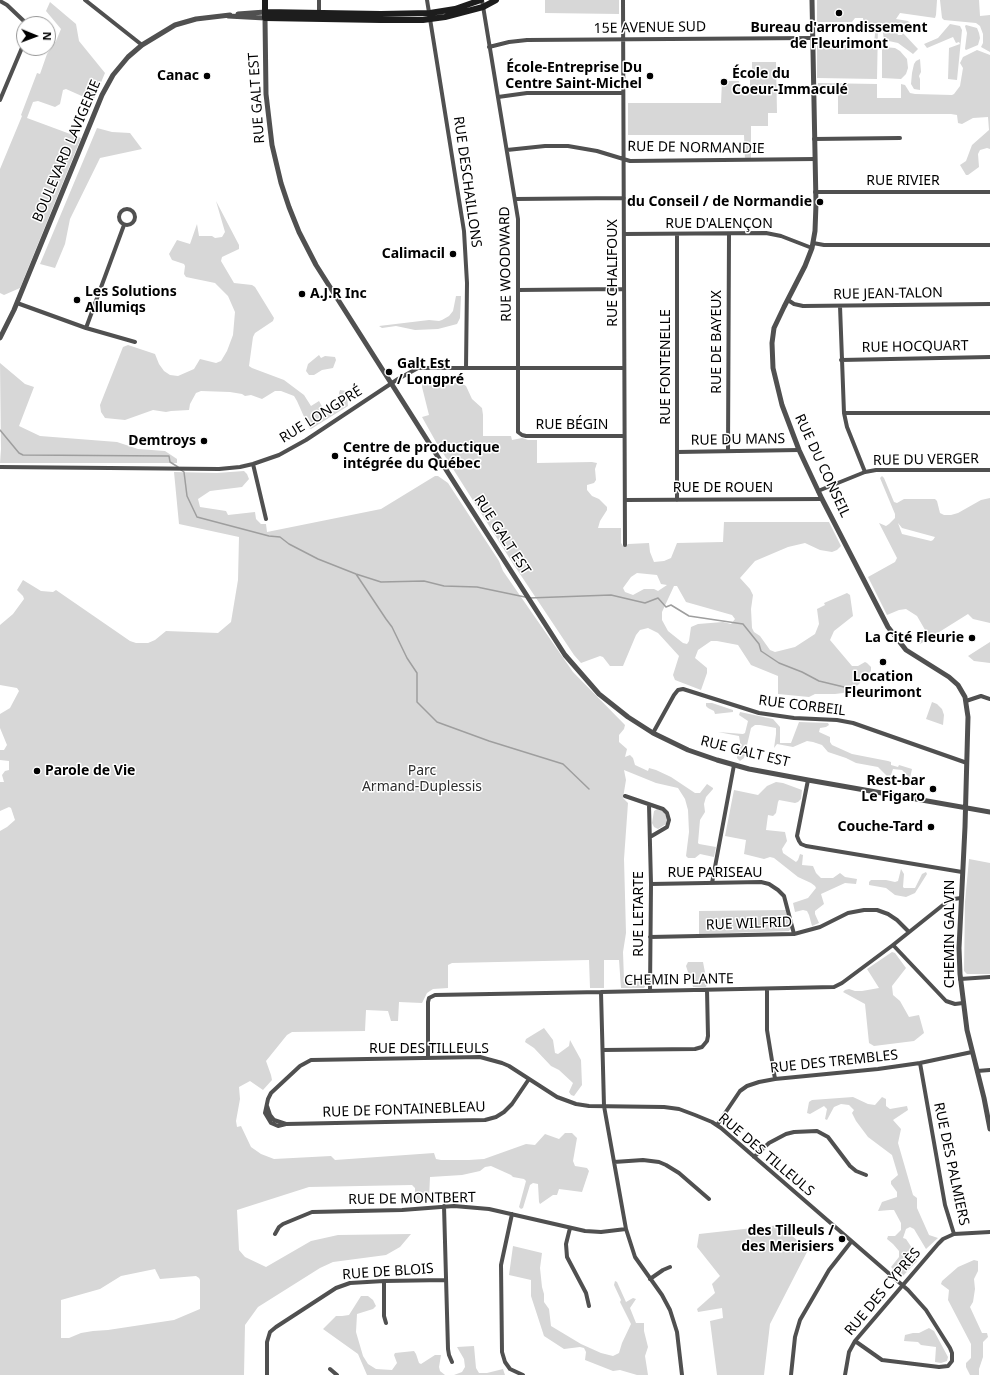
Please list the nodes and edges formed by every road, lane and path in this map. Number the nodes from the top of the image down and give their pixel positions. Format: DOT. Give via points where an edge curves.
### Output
graph roads {
  1 [pos="85,0"];
  2 [pos="265,0"];
  3 [pos="319,0"];
  4 [pos="427,0"];
  5 [pos="496,0"];
  6 [pos="623,0"];
  7 [pos="812,0"];
  8 [pos="0,1"];
  9 [pos="482,3"];
  10 [pos="265,15"];
  11 [pos="19,16"];
  12 [pos="319,16"];
  13 [pos="430,16"];
  14 [pos="812,38"];
  15 [pos="623,40"];
  16 [pos="142,45"];
  17 [pos="490,47"];
  18 [pos="19,56"];
  19 [pos="623,93"];
  20 [pos="498,97"];
  21 [pos="0,100"];
  22 [pos="900,138"];
  23 [pos="814,139"];
  24 [pos="507,150"];
  25 [pos="623,159"];
  26 [pos="815,159"];
  27 [pos="815,192"];
  28 [pos="990,192"];
  29 [pos="624,198"];
  30 [pos="515,199"];
  31 [pos="124,225"];
  32 [pos="624,234"];
  33 [pos="729,234"];
  34 [pos="677,235"];
  35 [pos="812,245"];
  36 [pos="990,245"];
  37 [pos="624,289"];
  38 [pos="518,290"];
  39 [pos="788,300"];
  40 [pos="17,303"];
  41 [pos="990,304"];
  42 [pos="840,306"];
  43 [pos="86,328"];
  44 [pos="0,338"];
  45 [pos="135,342"];
  46 [pos="990,357"];
  47 [pos="841,360"];
  48 [pos="466,368"];
  49 [pos="518,368"];
  50 [pos="624,368"];
  51 [pos="392,383"];
  52 [pos="844,412"];
  53 [pos="990,413"];
  54 [pos="520,434"];
  55 [pos="624,436"];
  56 [pos="799,450"];
  57 [pos="728,451"];
  58 [pos="677,452"];
  59 [pos="253,464"];
  60 [pos="0,468"];
  61 [pos="990,470"];
  62 [pos="865,472"];
  63 [pos="818,491"];
  64 [pos="822,499"];
  65 [pos="624,500"];
  66 [pos="677,500"];
  67 [pos="266,519"];
  68 [pos="625,545"];
  69 [pos="990,699"];
  70 [pos="966,701"];
  71 [pos="653,733"];
  72 [pos="967,763"];
  73 [pos="734,765"];
  74 [pos="808,780"];
  75 [pos="625,796"];
  76 [pos="649,805"];
  77 [pos="966,809"];
  78 [pos="990,812"];
  79 [pos="650,836"];
  80 [pos="962,872"];
  81 [pos="712,883"];
  82 [pos="650,884"];
  83 [pos="961,898"];
  84 [pos="909,932"];
  85 [pos="794,934"];
  86 [pos="650,937"];
  87 [pos="893,945"];
  88 [pos="990,977"];
  89 [pos="960,979"];
  90 [pos="767,989"];
  91 [pos="707,990"];
  92 [pos="650,991"];
  93 [pos="601,992"];
  94 [pos="962,1004"];
  95 [pos="602,1050"];
  96 [pos="972,1052"];
  97 [pos="428,1058"];
  98 [pos="307,1062"];
  99 [pos="920,1063"];
  100 [pos="990,1070"];
  101 [pos="977,1071"];
  102 [pos="529,1079"];
  103 [pos="775,1079"];
  104 [pos="604,1106"];
  105 [pos="717,1125"];
  106 [pos="990,1129"];
  107 [pos="754,1157"];
  108 [pos="614,1162"];
  109 [pos="866,1175"];
  110 [pos="709,1199"];
  111 [pos="444,1206"];
  112 [pos="512,1214"];
  113 [pos="570,1228"];
  114 [pos="626,1229"];
  115 [pos="990,1232"];
  116 [pos="275,1234"];
  117 [pos="954,1234"];
  118 [pos="851,1242"];
  119 [pos="670,1267"];
  120 [pos="650,1279"];
  121 [pos="445,1280"];
  122 [pos="384,1281"];
  123 [pos="902,1285"];
  124 [pos="589,1306"];
  125 [pos="386,1323"];
  126 [pos="855,1342"];
  127 [pos="452,1362"];
  128 [pos="330,1369"];
  129 [pos="267,1375"];
  130 [pos="337,1375"];
  131 [pos="523,1375"];
  132 [pos="682,1375"];
  133 [pos="791,1375"];
  134 [pos="845,1375"];
  1 -- 16 [label="street"];
  2 -- 10 [label="main road, RUE GALT EST"];
  3 -- 12 [label="street"];
  4 -- 13 [label="street, RUE DESCHAILLONS"];
  5 -- 9 [label="main road, BOULEVARD LAVIGERIE"];
  6 -- 15 [label="street, RUE CHALIFOUX"];
  7 -- 14 [label="street, RUE DU CONSEIL"];
  8 -- 11 [label="street"];
  9 -- 13 [label="main road, BOULEVARD LAVIGERIE" via="454,16"];
  9 -- 17 [label="street, RUE WOODWARD"];
  10 -- 12 [label="main road, BOULEVARD LAVIGERIE"];
  10 -- 16 [label="street, BOULEVARD LAVIGERIE" via="186,21"];
  10 -- 51 [label="street, RUE GALT EST" via="268,116 275,160 286,198 316,265"];
  12 -- 13 [label="main road, BOULEVARD LAVIGERIE"];
  13 -- 48 [label="street, RUE DESCHAILLONS" via="464,231"];
  14 -- 15 [label="street, 15E AVENUE SUD"];
  14 -- 23 [label="street, RUE DU CONSEIL"];
  15 -- 17 [label="street, 15E AVENUE SUD" via="520,41"];
  15 -- 19 [label="street, RUE CHALIFOUX"];
  16 -- 40 [label="street, BOULEVARD LAVIGERIE" via="120,65 106,85"];
  17 -- 20 [label="street, RUE WOODWARD"];
  18 -- 21 [label="street"];
  19 -- 20 [label="street" via="527,93"];
  19 -- 25 [label="street, RUE CHALIFOUX"];
  20 -- 24 [label="street, RUE WOODWARD"];
  22 -- 23 [label="street"];
  23 -- 26 [label="street, RUE DU CONSEIL"];
  24 -- 25 [label="street, RUE DE NORMANDIE" via="568,146"];
  24 -- 30 [label="street, RUE WOODWARD"];
  25 -- 26 [label="street, RUE DE NORMANDIE"];
  25 -- 29 [label="street, RUE CHALIFOUX"];
  26 -- 27 [label="street, RUE DU CONSEIL"];
  27 -- 28 [label="street, RUE RIVIER"];
  27 -- 35 [label="street, RUE DU CONSEIL" via="816,225"];
  29 -- 30 [label="street"];
  29 -- 32 [label="street, RUE CHALIFOUX"];
  30 -- 38 [label="street, RUE WOODWARD" via="518,224"];
  31 -- 31 [label="street" via="131,224 135,218 133,212 127,209 121,211 118,217"];
  31 -- 43 [label="street"];
  32 -- 34 [label="street, RUE D'ALENÇON"];
  32 -- 37 [label="street, RUE CHALIFOUX"];
  33 -- 34 [label="street, RUE D'ALENÇON"];
  33 -- 35 [label="street, RUE D'ALENÇON" via="774,234"];
  33 -- 57 [label="street, RUE DE BAYEUX"];
  34 -- 58 [label="street, RUE FONTENELLE"];
  35 -- 36 [label="street, RUE D'ALENÇON"];
  35 -- 39 [label="street, RUE DU CONSEIL"];
  37 -- 38 [label="street"];
  37 -- 50 [label="street, RUE CHALIFOUX"];
  38 -- 49 [label="street, RUE WOODWARD"];
  39 -- 42 [label="street, RUE JEAN-TALON" via="803,306"];
  39 -- 56 [label="street, RUE DU CONSEIL" via="774,328 772,359 782,405"];
  40 -- 43 [label="street"];
  40 -- 44 [label="street, BOULEVARD LAVIGERIE"];
  41 -- 42 [label="street, RUE JEAN-TALON"];
  42 -- 47 [label="street"];
  43 -- 45 [label="street"];
  46 -- 47 [label="street, RUE HOCQUART"];
  47 -- 52 [label="street"];
  48 -- 49 [label="street, RUE LONGPRÉ"];
  48 -- 51 [label="street, RUE LONGPRÉ" via="418,368"];
  49 -- 50 [label="street, RUE LONGPRÉ"];
  49 -- 54 [label="street, RUE WOODWARD" via="517,425"];
  50 -- 55 [label="street, RUE CHALIFOUX"];
  51 -- 59 [label="street, RUE LONGPRÉ" via="306,440"];
  51 -- 71 [label="street, RUE GALT EST" via="565,655 599,694"];
  52 -- 53 [label="street"];
  52 -- 62 [label="street"];
  54 -- 55 [label="street, RUE BÉGIN"];
  55 -- 65 [label="street, RUE CHALIFOUX"];
  56 -- 57 [label="street, RUE DU MANS"];
  56 -- 63 [label="street, RUE DU CONSEIL"];
  57 -- 58 [label="street, RUE DU MANS"];
  58 -- 66 [label="street, RUE FONTENELLE"];
  59 -- 60 [label="street, RUE LONGPRÉ" via="219,469"];
  59 -- 67 [label="street"];
  61 -- 62 [label="street, RUE DU VERGER" via="883,469"];
  62 -- 63 [label="street, RUE DU VERGER"];
  63 -- 64 [label="street, RUE DU CONSEIL"];
  64 -- 66 [label="street, RUE DE ROUEN"];
  64 -- 70 [label="street, RUE DU CONSEIL" via="893,635 906,650 954,681"];
  65 -- 66 [label="street, RUE DE ROUEN"];
  65 -- 68 [label="street, RUE CHALIFOUX"];
  69 -- 70 [label="street" via="981,696"];
  70 -- 72 [label="street, RUE DU CONSEIL"];
  71 -- 72 [label="street, RUE CORBEIL" via="674,695 681,690 688,690 760,713 853,723"];
  71 -- 73 [label="street, RUE GALT EST" via="688,750"];
  72 -- 77 [label="street, RUE DU CONSEIL"];
  73 -- 74 [label="street, RUE GALT EST"];
  73 -- 81 [label="street"];
  74 -- 77 [label="street, RUE GALT EST"];
  74 -- 80 [label="street" via="797,836 801,844"];
  75 -- 76 [label="street"];
  76 -- 79 [label="street, RUE LETARTE"];
  76 -- 79 [label="street" via="665,810 669,820 667,827"];
  77 -- 78 [label="street, RUE GALT EST"];
  77 -- 80 [label="street, CHEMIN GALVIN"];
  79 -- 82 [label="street, RUE LETARTE"];
  80 -- 83 [label="street, CHEMIN GALVIN"];
  81 -- 82 [label="street, RUE PARISEAU"];
  81 -- 85 [label="street, RUE PARISEAU" via="770,884 786,900"];
  82 -- 86 [label="street, RUE LETARTE"];
  83 -- 84 [label="street, CHEMIN PLANTE" via="948,901"];
  83 -- 89 [label="street, CHEMIN GALVIN"];
  84 -- 85 [label="street, RUE WILFRID" via="888,914 877,910 864,910 848,913 820,927"];
  84 -- 87 [label="street, CHEMIN PLANTE"];
  85 -- 86 [label="street, RUE WILFRID"];
  86 -- 92 [label="street, RUE LETARTE"];
  87 -- 90 [label="street, CHEMIN PLANTE" via="838,986"];
  87 -- 94 [label="street" via="946,1001"];
  88 -- 89 [label="street"];
  89 -- 94 [label="street, CHEMIN GALVIN"];
  90 -- 91 [label="street, CHEMIN PLANTE"];
  90 -- 103 [label="street" via="768,1030"];
  91 -- 92 [label="street, CHEMIN PLANTE"];
  91 -- 95 [label="street" via="708,1036 702,1046 695,1049"];
  92 -- 93 [label="street, CHEMIN PLANTE"];
  93 -- 95 [label="street"];
  93 -- 97 [label="street, CHEMIN PLANTE" via="435,995 429,998 428,1002"];
  94 -- 96 [label="street, CHEMIN GALVIN"];
  95 -- 104 [label="street"];
  96 -- 99 [label="street, RUE DES TREMBLES"];
  96 -- 101 [label="street, CHEMIN GALVIN"];
  97 -- 98 [label="street, RUE DES TILLEULS"];
  97 -- 102 [label="street, RUE DES TILLEULS" via="487,1058 502,1063"];
  98 -- 102 [label="street, RUE DE FONTAINEBLEAU" via="269,1096 267,1106 274,1120 286,1124 491,1119 512,1104"];
  99 -- 103 [label="street, RUE DES TREMBLES" via="859,1072"];
  99 -- 117 [label="street, RUE DES PALMIERS" via="945,1205"];
  100 -- 101 [label="street"];
  101 -- 106 [label="street, CHEMIN GALVIN"];
  102 -- 104 [label="street, RUE DES TILLEULS" via="568,1102"];
  103 -- 105 [label="street, RUE DES TREMBLES" via="747,1086 740,1091"];
  104 -- 105 [label="street, RUE DES TILLEULS" via="671,1108"];
  104 -- 108 [label="street"];
  105 -- 107 [label="street, RUE DES TILLEULS"];
  107 -- 109 [label="street" via="769,1143 786,1134 817,1131 828,1137 850,1166"];
  107 -- 118 [label="street, RUE DES TILLEULS"];
  108 -- 110 [label="street" via="659,1162 679,1173"];
  108 -- 114 [label="street"];
  111 -- 112 [label="street, RUE DE MONTBERT" via="479,1207"];
  111 -- 116 [label="street, RUE DE MONTBERT" via="402,1210 312,1212 283,1224"];
  111 -- 121 [label="street"];
  112 -- 113 [label="street, RUE DE MONTBERT"];
  112 -- 131 [label="street" via="501,1265 502,1352 510,1369"];
  113 -- 114 [label="street, RUE DE MONTBERT" via="601,1232"];
  113 -- 124 [label="street" via="566,1244 567,1257 586,1293"];
  114 -- 120 [label="street" via="635,1257"];
  115 -- 117 [label="street, RUE DES PALMIERS"];
  117 -- 123 [label="street, RUE DES CYPRÈS" via="943,1239"];
  118 -- 123 [label="street, RUE DES TILLEULS"];
  118 -- 133 [label="street" via="829,1270 800,1320 795,1338"];
  119 -- 120 [label="street"];
  120 -- 132 [label="street" via="674,1319"];
  121 -- 122 [label="street, RUE DE BLOIS"];
  121 -- 127 [label="street" via="448,1349"];
  122 -- 125 [label="street"];
  122 -- 129 [label="street, RUE DE BLOIS" via="350,1283 336,1288 272,1330 267,1342"];
  123 -- 126 [label="street, RUE DES CYPRÈS"];
  123 -- 126 [label="street, RUE DES TILLEULS" via="922,1305 942,1335 952,1353 950,1364 939,1367 882,1360"];
  126 -- 134 [label="street, RUE DES CYPRÈS" via="849,1352"];
  128 -- 130 [label="street"];
}
